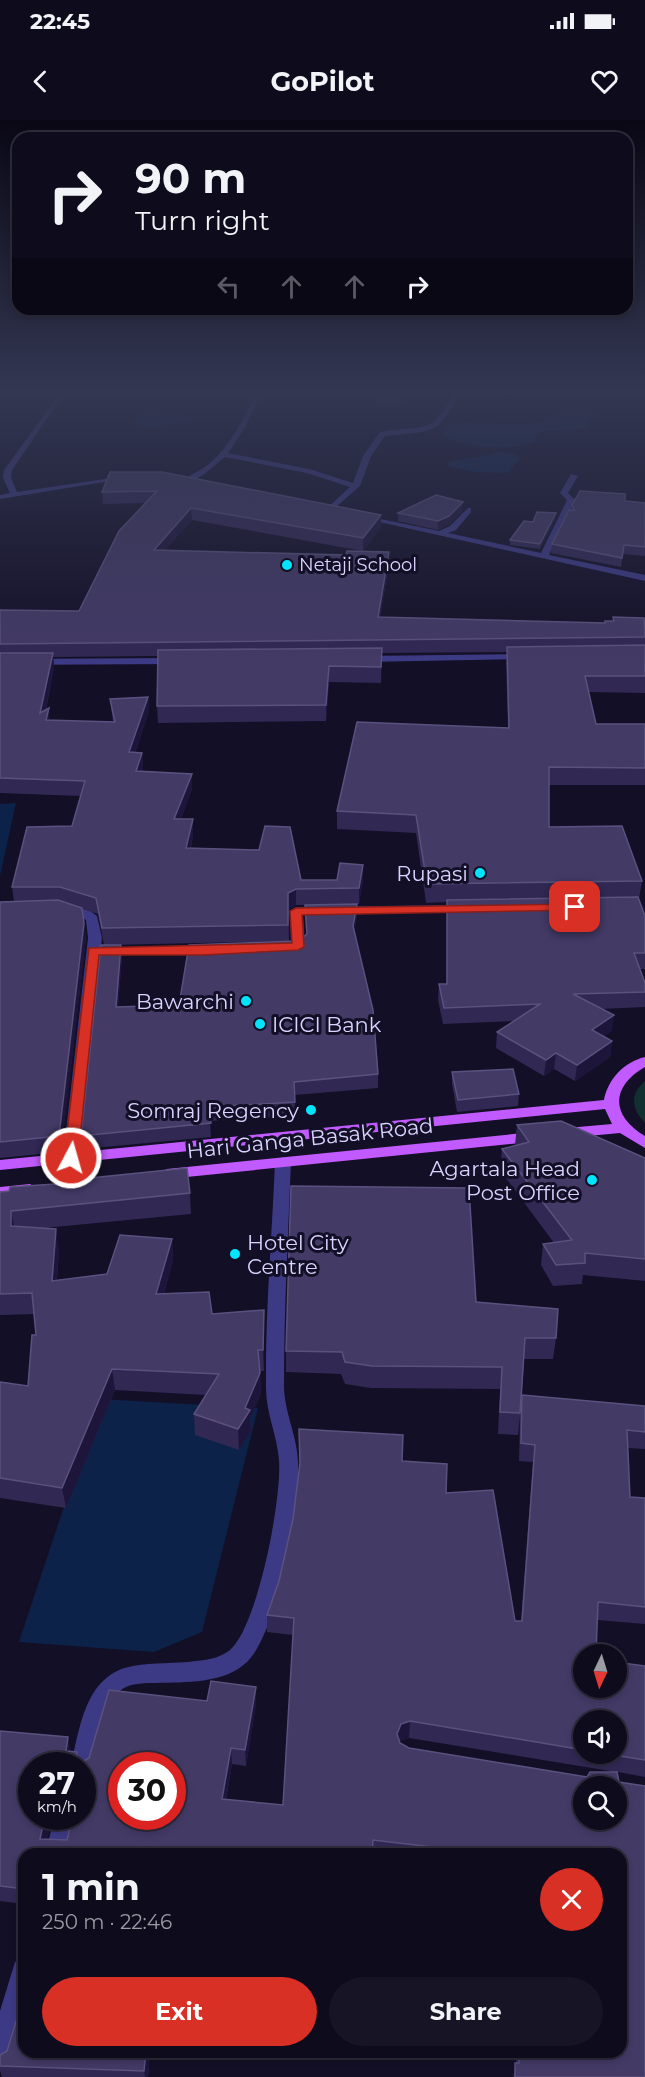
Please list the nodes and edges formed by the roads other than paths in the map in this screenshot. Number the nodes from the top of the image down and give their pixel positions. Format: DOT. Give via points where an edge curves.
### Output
graph roads {
  1 [pos="8,481"];
  2 [pos="103,481"];
  3 [pos="192,481"];
  4 [pos="341,481"];
  5 [pos="357,481"];
  6 [pos="571,481"];
  7 [pos="208,485"];
  8 [pos="355,486"];
  9 [pos="14,494"];
  10 [pos="0,496"];
  11 [pos="318,508"];
  12 [pos="468,510"];
  13 [pos="329,511"];
  14 [pos="340,513"];
  15 [pos="352,515"];
  16 [pos="440,534"];
  17 [pos="544,555"];
  18 [pos="645,578"];
  19 [pos="537,657"];
  20 [pos="346,659"];
  21 [pos="191,661"];
  22 [pos="0,663"];
  23 [pos="482,909"];
  24 [pos="45,910"];
  25 [pos="274,948"];
  26 [pos="93,951"];
  27 [pos="215,951"];
  28 [pos="645,1061"];
  29 [pos="611,1104"];
  30 [pos="624,1128"];
  31 [pos="645,1143"];
  32 [pos="71,1158"];
  33 [pos="283,1162"];
  34 [pos="0,1165"];
  35 [pos="153,1176"];
  36 [pos="47,1187"];
  37 [pos="0,1192"];
  38 [pos="86,1752"];
  39 [pos="63,1830"];
  40 [pos="59,1848"];
  41 [pos="18,1992"];
  42 [pos="0,2056"];
  1 -- 9 [label="street"];
  2 -- 9 [label="street"];
  3 -- 7 [label="street"];
  4 -- 8 [label="street"];
  5 -- 8 [label="street"];
  6 -- 17 [label="street" via="564,493 571,500"];
  8 -- 13 [label="street"];
  9 -- 10 [label="street"];
  11 -- 13 [label="street"];
  12 -- 16 [label="street" via="453,528"];
  13 -- 14 [label="street"];
  15 -- 16 [label="street"];
  16 -- 17 [label="street"];
  17 -- 18 [label="street"];
  19 -- 20 [label="street"];
  21 -- 22 [label="street"];
  23 -- 25 [label="street" via="296,911 298,947"];
  24 -- 26 [label="street" via="68,909 92,919"];
  26 -- 27 [label="street"];
  26 -- 32 [label="street"];
  28 -- 29 [label="main road" via="618,1078 611,1090"];
  29 -- 30 [label="main road"];
  29 -- 32 [label="main road, Hari Ganga Basak Road"];
  30 -- 31 [label="main road"];
  30 -- 33 [label="main road, Hari Ganga Basak Road"];
  32 -- 34 [label="main road, Hari Ganga Basak Road"];
  33 -- 35 [label="main road, Hari Ganga Basak Road"];
  33 -- 38 [label="street" via="275,1374 276,1401 289,1460 289,1492 273,1569 252,1637 240,1655 203,1672 135,1674 110,1685 98,1706"];
  36 -- 37 [label="main road"];
  39 -- 40 [label="street"];
  41 -- 42 [label="street"];
}
